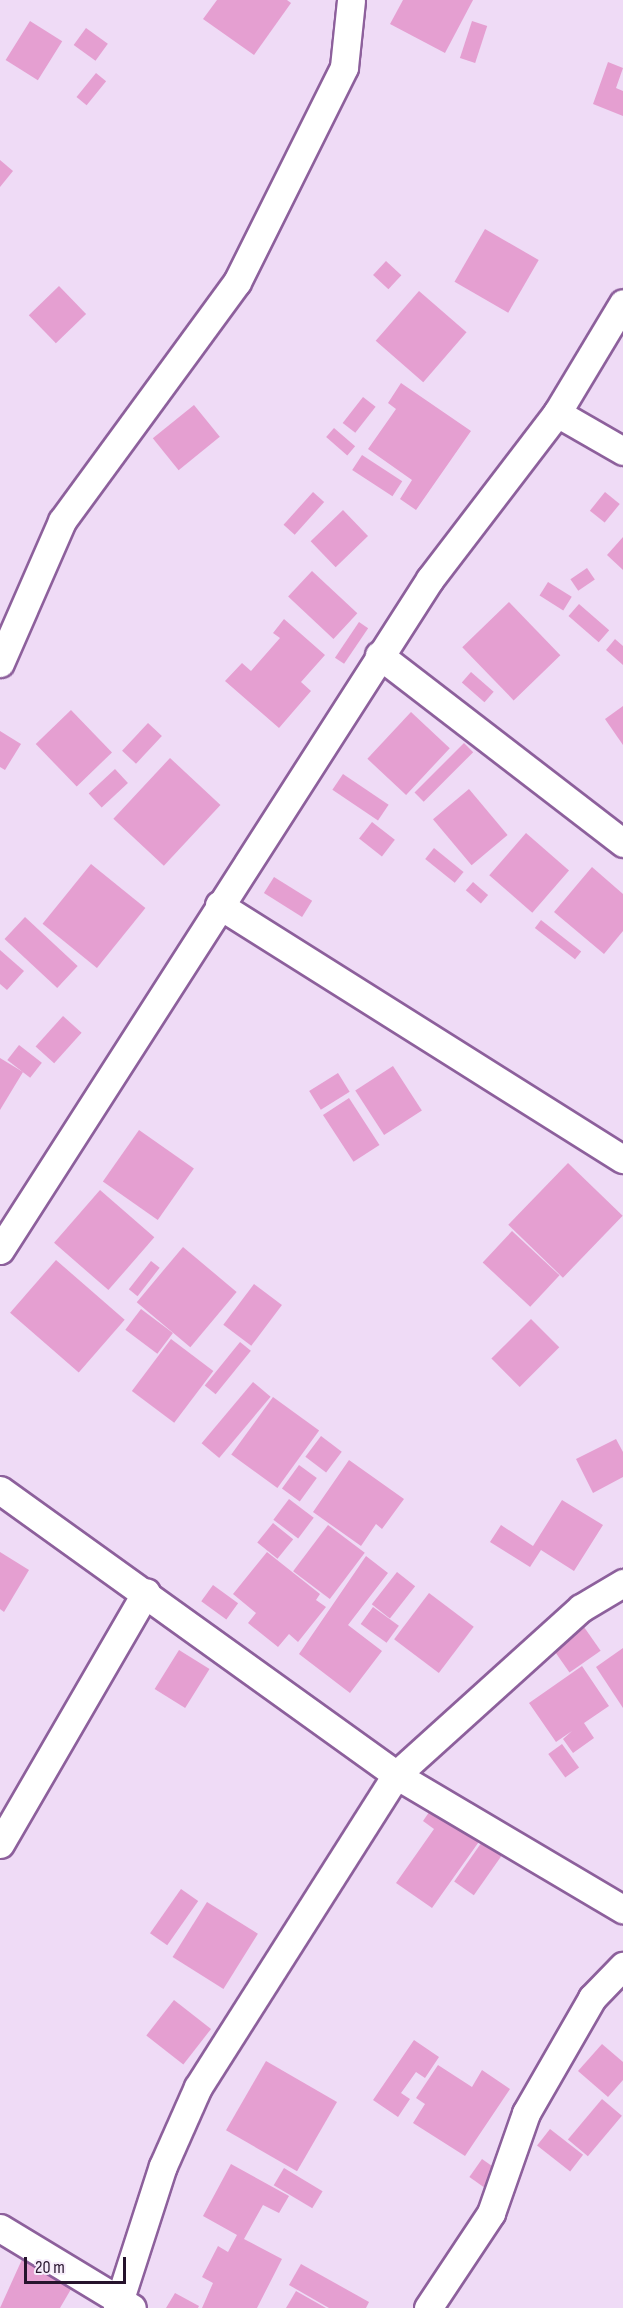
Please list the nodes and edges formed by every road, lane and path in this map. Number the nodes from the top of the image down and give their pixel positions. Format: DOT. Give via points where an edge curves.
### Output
graph roads {
  1 [pos="351,0"];
  2 [pos="623,303"];
  3 [pos="557,413"];
  4 [pos="623,451"];
  5 [pos="379,656"];
  6 [pos="0,663"];
  7 [pos="623,843"];
  8 [pos="219,905"];
  9 [pos="623,1159"];
  10 [pos="0,1250"];
  11 [pos="0,1490"];
  12 [pos="623,1583"];
  13 [pos="146,1592"];
  14 [pos="396,1775"];
  15 [pos="0,1844"];
  16 [pos="623,1910"];
  17 [pos="623,1965"];
  18 [pos="0,2228"];
  19 [pos="123,2306"];
  20 [pos="428,2308"];
  1 -- 6 [label="street" via="344,67 237,282 62,521"];
  2 -- 3 [label="street"];
  3 -- 4 [label="street"];
  3 -- 5 [label="street" via="430,579"];
  5 -- 7 [label="street"];
  5 -- 8 [label="street"];
  8 -- 9 [label="street"];
  8 -- 10 [label="street"];
  11 -- 13 [label="street"];
  12 -- 14 [label="street" via="580,1608"];
  13 -- 14 [label="street"];
  13 -- 15 [label="street"];
  14 -- 16 [label="street"];
  14 -- 19 [label="street" via="198,2087 164,2166"];
  17 -- 20 [label="street" via="592,1998 526,2113 491,2213"];
  18 -- 19 [label="street"];
}
